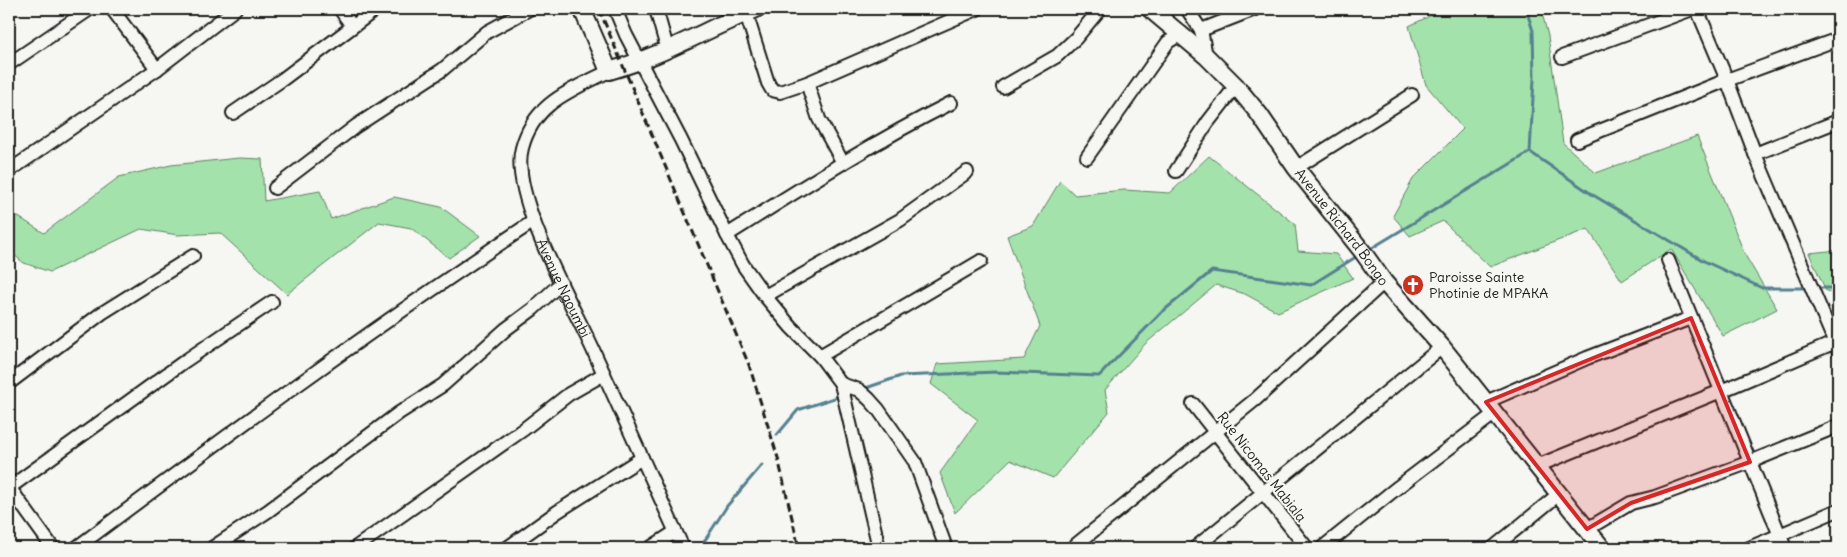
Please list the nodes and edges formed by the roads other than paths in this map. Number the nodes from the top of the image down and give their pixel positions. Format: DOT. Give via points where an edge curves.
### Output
graph roads {
  1 [pos="90,9"];
  2 [pos="112,9"];
  3 [pos="235,9"];
  4 [pos="340,9"];
  5 [pos="376,9"];
  6 [pos="529,9"];
  7 [pos="582,9"];
  8 [pos="615,9"];
  9 [pos="656,9"];
  10 [pos="977,9"];
  11 [pos="1100,9"];
  12 [pos="1150,9"];
  13 [pos="1186,9"];
  14 [pos="1255,9"];
  15 [pos="1692,9"];
  16 [pos="1698,9"];
  17 [pos="751,11"];
  18 [pos="352,26"];
  19 [pos="1201,30"];
  20 [pos="1181,34"];
  21 [pos="1838,39"];
  22 [pos="667,48"];
  23 [pos="1206,56"];
  24 [pos="1562,57"];
  25 [pos="640,60"];
  26 [pos="9,64"];
  27 [pos="157,69"];
  28 [pos="617,69"];
  29 [pos="1727,80"];
  30 [pos="807,83"];
  31 [pos="1236,86"];
  32 [pos="1003,87"];
  33 [pos="1412,95"];
  34 [pos="951,103"];
  35 [pos="233,113"];
  36 [pos="1838,121"];
  37 [pos="1577,140"];
  38 [pos="1755,154"];
  39 [pos="1087,157"];
  40 [pos="843,162"];
  41 [pos="1296,168"];
  42 [pos="1176,170"];
  43 [pos="9,171"];
  44 [pos="967,172"];
  45 [pos="275,188"];
  46 [pos="534,221"];
  47 [pos="727,235"];
  48 [pos="193,256"];
  49 [pos="1668,260"];
  50 [pos="981,261"];
  51 [pos="1384,282"];
  52 [pos="561,283"];
  53 [pos="765,296"];
  54 [pos="272,302"];
  55 [pos="1691,318"];
  56 [pos="1837,344"];
  57 [pos="1442,347"];
  58 [pos="820,356"];
  59 [pos="604,374"];
  60 [pos="9,383"];
  61 [pos="841,384"];
  62 [pos="1721,391"];
  63 [pos="1193,404"];
  64 [pos="1490,408"];
  65 [pos="1838,426"];
  66 [pos="1215,431"];
  67 [pos="642,458"];
  68 [pos="1750,462"];
  69 [pos="1537,466"];
  70 [pos="9,487"];
  71 [pos="1264,494"];
  72 [pos="1559,494"];
  73 [pos="1838,510"];
  74 [pos="1587,529"];
  75 [pos="675,532"];
  76 [pos="1780,534"];
  77 [pos="53,548"];
  78 [pos="76,548"];
  79 [pos="212,548"];
  80 [pos="355,548"];
  81 [pos="508,548"];
  82 [pos="650,548"];
  83 [pos="683,548"];
  84 [pos="879,548"];
  85 [pos="946,548"];
  86 [pos="1072,548"];
  87 [pos="1196,548"];
  88 [pos="1308,548"];
  89 [pos="1322,548"];
  90 [pos="1493,548"];
  91 [pos="1602,548"];
  92 [pos="1749,548"];
  93 [pos="1785,548"];
  1 -- 26 [label="street"];
  2 -- 27 [label="street"];
  3 -- 27 [label="street"];
  4 -- 18 [label="street"];
  5 -- 18 [label="street"];
  6 -- 45 [label="street" via="487,32 442,70 356,126"];
  7 -- 28 [label="street"];
  8 -- 25 [label="street"];
  9 -- 22 [label="street"];
  10 -- 30 [label="street"];
  11 -- 32 [label="street" via="1057,56"];
  12 -- 20 [label="street, Avenue Richard Bongo"];
  13 -- 19 [label="street"];
  14 -- 19 [label="street"];
  15 -- 24 [label="street"];
  16 -- 29 [label="street"];
  17 -- 22 [label="street"];
  17 -- 30 [label="street" via="772,90 780,92"];
  18 -- 35 [label="street"];
  19 -- 23 [label="street"];
  20 -- 23 [label="street, Avenue Richard Bongo"];
  20 -- 39 [label="street" via="1168,42"];
  21 -- 29 [label="street"];
  22 -- 25 [label="street"];
  23 -- 31 [label="street, Avenue Richard Bongo"];
  25 -- 28 [label="street"];
  25 -- 47 [label="street"];
  27 -- 43 [label="street"];
  28 -- 46 [label="street, Avenue Ngoumbi" via="550,104 528,129 521,150 520,171"];
  29 -- 37 [label="street"];
  29 -- 38 [label="street"];
  30 -- 40 [label="street" via="819,119"];
  31 -- 41 [label="street, Avenue Richard Bongo" via="1260,114"];
  31 -- 42 [label="street"];
  33 -- 41 [label="street"];
  34 -- 40 [label="street"];
  36 -- 38 [label="street"];
  38 -- 56 [label="street"];
  40 -- 47 [label="street"];
  41 -- 51 [label="street, Avenue Richard Bongo"];
  44 -- 53 [label="street" via="900,220"];
  46 -- 52 [label="street, Avenue Ngoumbi"];
  46 -- 78 [label="street" via="268,406"];
  47 -- 53 [label="street"];
  48 -- 60 [label="street" via="102,313"];
  49 -- 55 [label="street"];
  50 -- 58 [label="street"];
  51 -- 57 [label="street, Avenue Richard Bongo"];
  51 -- 66 [label="street" via="1256,399"];
  52 -- 59 [label="street, Avenue Ngoumbi"];
  52 -- 79 [label="street" via="443,385"];
  53 -- 58 [label="street"];
  54 -- 70 [label="street"];
  55 -- 62 [label="street"];
  55 -- 64 [label="street" via="1587,358"];
  56 -- 62 [label="street"];
  57 -- 64 [label="street, Avenue Richard Bongo"];
  57 -- 71 [label="street"];
  58 -- 61 [label="street"];
  59 -- 67 [label="street, Avenue Ngoumbi"];
  59 -- 80 [label="street" via="569,394"];
  61 -- 84 [label="street"];
  61 -- 85 [label="street" via="859,390 869,399 915,462"];
  62 -- 68 [label="street"];
  62 -- 69 [label="street"];
  63 -- 66 [label="street, Rue Nicomas Mabiala"];
  64 -- 69 [label="street, Avenue Richard Bongo"];
  64 -- 89 [label="street"];
  65 -- 68 [label="street"];
  66 -- 71 [label="street, Rue Nicomas Mabiala"];
  66 -- 86 [label="street"];
  67 -- 75 [label="street, Avenue Ngoumbi"];
  67 -- 81 [label="street" via="556,512"];
  68 -- 74 [label="street" via="1631,503"];
  68 -- 76 [label="street"];
  69 -- 72 [label="street, Avenue Richard Bongo"];
  70 -- 77 [label="street"];
  71 -- 87 [label="street"];
  71 -- 88 [label="street, Rue Nicomas Mabiala"];
  72 -- 74 [label="street, Avenue Richard Bongo"];
  72 -- 90 [label="street"];
  73 -- 76 [label="street"];
  74 -- 91 [label="street, Avenue Richard Bongo"];
  75 -- 82 [label="street"];
  75 -- 83 [label="street, Avenue Ngoumbi"];
  76 -- 92 [label="street"];
  76 -- 93 [label="street"];
}
